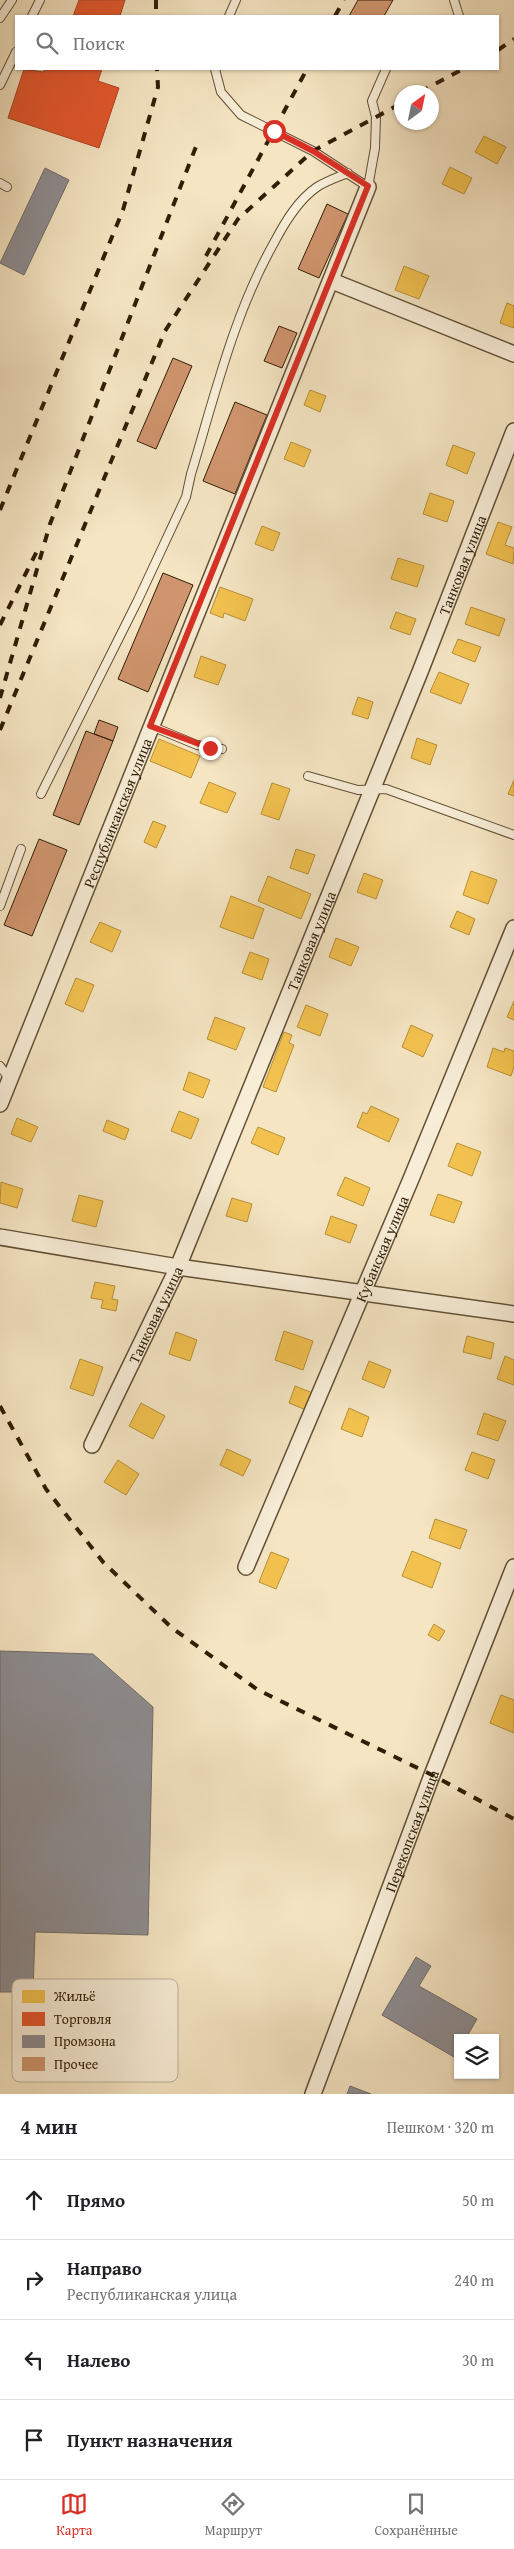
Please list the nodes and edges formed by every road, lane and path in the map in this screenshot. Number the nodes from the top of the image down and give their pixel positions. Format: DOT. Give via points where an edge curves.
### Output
graph roads {
  1 [pos="12,0"];
  2 [pos="40,0"];
  3 [pos="236,0"];
  4 [pos="454,0"];
  5 [pos="32,15"];
  6 [pos="229,15"];
  7 [pos="459,15"];
  8 [pos="0,18"];
  9 [pos="15,54"];
  10 [pos="215,70"];
  11 [pos="386,70"];
  12 [pos="0,85"];
  13 [pos="348,174"];
  14 [pos="368,186"];
  15 [pos="332,281"];
  16 [pos="514,354"];
  17 [pos="514,431"];
  18 [pos="150,726"];
  19 [pos="222,749"];
  20 [pos="308,776"];
  21 [pos="371,788"];
  22 [pos="41,794"];
  23 [pos="514,835"];
  24 [pos="21,849"];
  25 [pos="0,906"];
  26 [pos="514,928"];
  27 [pos="0,1066"];
  28 [pos="10,1080"];
  29 [pos="0,1104"];
  30 [pos="0,1237"];
  31 [pos="178,1267"];
  32 [pos="361,1294"];
  33 [pos="514,1314"];
  34 [pos="92,1445"];
  35 [pos="246,1567"];
  36 [pos="514,1567"];
  37 [pos="313,2094"];
  1 -- 8 [label="lane"];
  2 -- 5 [label="lane"];
  3 -- 6 [label="lane"];
  4 -- 7 [label="lane"];
  9 -- 12 [label="lane"];
  10 -- 13 [label="lane" via="221,92 241,115 313,151"];
  11 -- 14 [label="lane" via="372,102 376,117"];
  13 -- 14 [label="lane"];
  13 -- 22 [label="lane" via="308,194 287,220 265,258 237,319 186,497"];
  14 -- 15 [label="street, Республиканская улица"];
  15 -- 16 [label="street"];
  15 -- 18 [label="street, Республиканская улица"];
  17 -- 21 [label="street, Танковая улица" via="445,611"];
  18 -- 19 [label="lane" via="197,745"];
  18 -- 28 [label="street, Республиканская улица"];
  20 -- 21 [label="lane" via="358,790"];
  21 -- 23 [label="lane" via="418,800"];
  21 -- 31 [label="street, Танковая улица"];
  24 -- 25 [label="lane"];
  26 -- 32 [label="street, Кубанская улица"];
  27 -- 28 [label="lane"];
  28 -- 29 [label="street, Республиканская улица"];
  30 -- 31 [label="street"];
  31 -- 32 [label="street"];
  31 -- 34 [label="street, Танковая улица"];
  32 -- 33 [label="street"];
  32 -- 35 [label="street, Кубанская улица"];
  36 -- 37 [label="street, Перекопская улица"];
}
